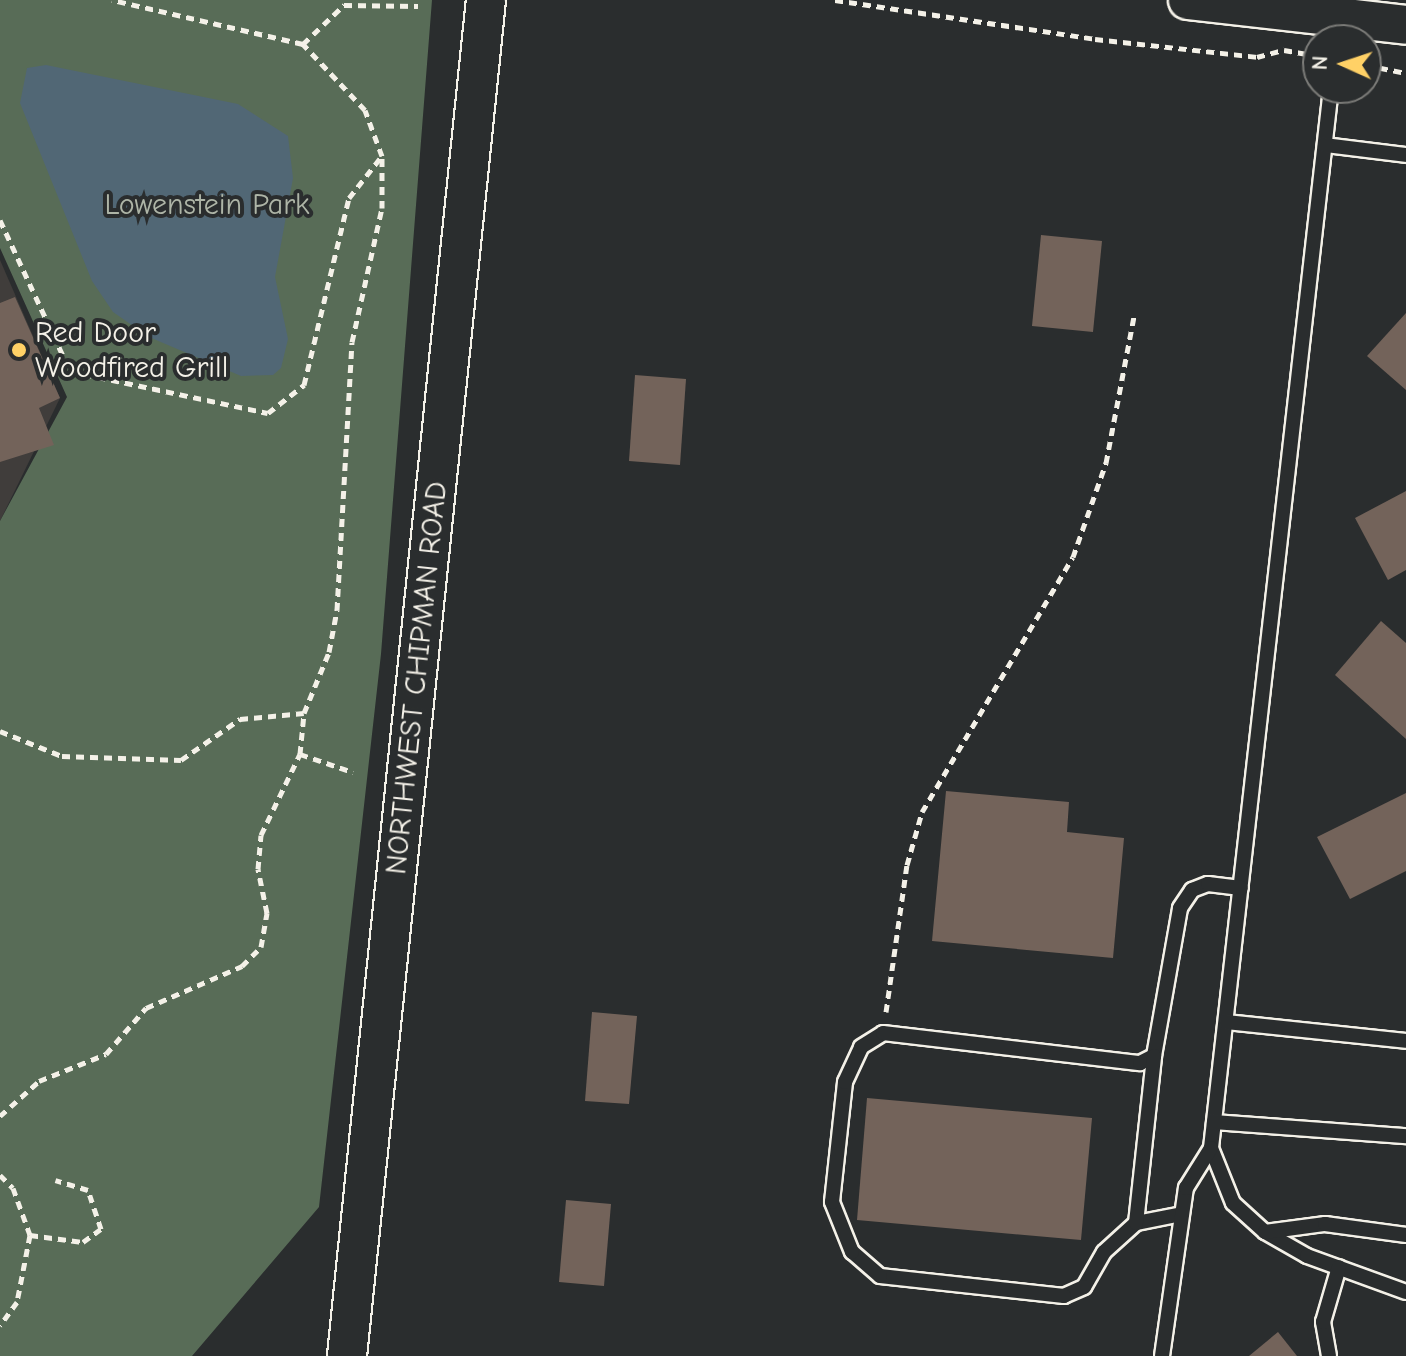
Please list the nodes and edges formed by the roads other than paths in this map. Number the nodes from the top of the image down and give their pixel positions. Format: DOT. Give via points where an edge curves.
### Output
graph roads {
  1 [pos="486,0"];
  2 [pos="1188,0"];
  3 [pos="1339,19"];
  4 [pos="1406,25"];
  5 [pos="1329,104"];
  6 [pos="1325,145"];
  7 [pos="1406,155"];
  8 [pos="1241,888"];
  9 [pos="1226,1022"];
  10 [pos="1406,1041"];
  11 [pos="1154,1056"];
  12 [pos="1214,1122"];
  13 [pos="1406,1136"];
  14 [pos="1211,1148"];
  15 [pos="1182,1214"];
  16 [pos="1136,1223"];
  17 [pos="1265,1232"];
  18 [pos="1406,1235"];
  19 [pos="1339,1267"];
  20 [pos="1406,1292"];
  21 [pos="347,1356"];
  22 [pos="1162,1356"];
  23 [pos="1329,1356"];
  1 -- 21 [label="main road, NORTHWEST CHIPMAN ROAD"];
  2 -- 3 [label="main road"];
  3 -- 4 [label="main road"];
  5 -- 6 [label="lane"];
  6 -- 7 [label="lane"];
  6 -- 8 [label="lane"];
  8 -- 9 [label="lane"];
  8 -- 11 [label="lane" via="1208,884 1192,890 1180,908"];
  9 -- 10 [label="lane"];
  9 -- 12 [label="lane"];
  11 -- 16 [label="lane"];
  11 -- 16 [label="lane" via="1140,1063 883,1033 861,1047 845,1082 832,1202 852,1252 880,1276 1064,1296 1084,1287 1104,1252"];
  12 -- 13 [label="lane"];
  12 -- 14 [label="lane"];
  14 -- 15 [label="lane" via="1186,1188"];
  14 -- 17 [label="lane" via="1233,1203"];
  15 -- 16 [label="lane"];
  15 -- 22 [label="lane"];
  17 -- 18 [label="lane" via="1325,1224"];
  17 -- 19 [label="lane"];
  19 -- 20 [label="lane"];
  19 -- 23 [label="lane" via="1323,1322"];
}
